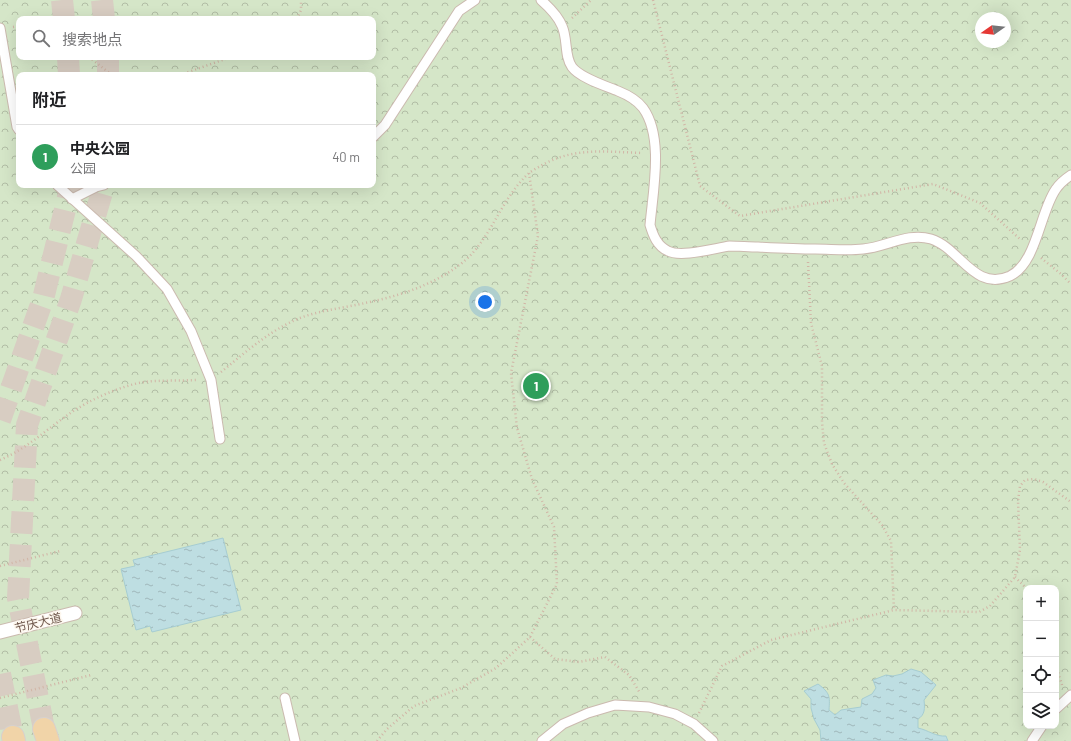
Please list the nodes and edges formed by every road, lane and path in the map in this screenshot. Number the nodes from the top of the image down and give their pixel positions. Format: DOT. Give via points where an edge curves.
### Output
graph roads {
  1 [pos="301,0"];
  2 [pos="475,0"];
  3 [pos="541,0"];
  4 [pos="591,0"];
  5 [pos="654,0"];
  6 [pos="298,16"];
  7 [pos="563,26"];
  8 [pos="0,28"];
  9 [pos="93,60"];
  10 [pos="222,60"];
  11 [pos="108,72"];
  12 [pos="188,72"];
  13 [pos="16,121"];
  14 [pos="376,134"];
  15 [pos="656,154"];
  16 [pos="529,173"];
  17 [pos="1071,175"];
  18 [pos="60,188"];
  19 [pos="94,188"];
  20 [pos="72,199"];
  21 [pos="807,249"];
  22 [pos="1031,250"];
  23 [pos="1071,284"];
  24 [pos="210,380"];
  25 [pos="220,439"];
  26 [pos="0,460"];
  27 [pos="1071,502"];
  28 [pos="60,551"];
  29 [pos="0,566"];
  30 [pos="1015,577"];
  31 [pos="1023,585"];
  32 [pos="894,610"];
  33 [pos="75,613"];
  34 [pos="0,632"];
  35 [pos="530,637"];
  36 [pos="1059,673"];
  37 [pos="91,675"];
  38 [pos="1068,697"];
  39 [pos="0,698"];
  40 [pos="285,698"];
  41 [pos="649,706"];
  42 [pos="1059,706"];
  43 [pos="694,724"];
  44 [pos="1040,729"];
  45 [pos="295,741"];
  46 [pos="377,741"];
  47 [pos="542,741"];
  48 [pos="713,741"];
  49 [pos="1032,741"];
  1 -- 6 [label="path"];
  2 -- 14 [label="lane" via="459,11 385,125"];
  3 -- 7 [label="lane"];
  4 -- 7 [label="path"];
  5 -- 22 [label="path" via="700,186 740,216 933,184 980,203"];
  7 -- 15 [label="lane" via="572,67 580,74 630,96 643,108 654,137"];
  8 -- 13 [label="lane"];
  9 -- 11 [label="path"];
  10 -- 12 [label="path"];
  15 -- 16 [label="path" via="585,151 566,155"];
  15 -- 21 [label="lane" via="650,225 652,235 668,251 678,254 731,246"];
  16 -- 24 [label="path" via="514,188 478,248 444,275 393,297 300,318 264,337"];
  16 -- 35 [label="path" via="538,236 511,373 517,428 532,479 554,527 557,584"];
  17 -- 22 [label="lane" via="1055,190"];
  18 -- 20 [label="lane"];
  19 -- 20 [label="lane"];
  20 -- 24 [label="lane" via="136,256 167,289 191,331"];
  21 -- 22 [label="lane" via="864,249 912,237 922,237 941,244 977,275 989,279 1012,275 1022,267"];
  21 -- 32 [label="path" via="811,323 822,366 824,443 832,464 844,483 882,525 891,541"];
  22 -- 23 [label="path"];
  24 -- 25 [label="lane"];
  24 -- 26 [label="path" via="144,382 123,388 92,400 17,452"];
  27 -- 30 [label="path" via="1043,482 1034,479 1025,480 1020,486 1020,550"];
  28 -- 29 [label="path"];
  30 -- 31 [label="path"];
  30 -- 32 [label="path" via="990,606 980,612"];
  32 -- 43 [label="path" via="771,640 722,666"];
  33 -- 34 [label="street, 节庆大道"];
  35 -- 41 [label="path" via="555,659 579,662 605,657 629,675"];
  35 -- 46 [label="path" via="496,668 461,688 414,706"];
  36 -- 38 [label="path"];
  37 -- 39 [label="path"];
  38 -- 42 [label="lane"];
  40 -- 45 [label="lane"];
  41 -- 43 [label="lane" via="675,714"];
  41 -- 47 [label="lane" via="615,705 588,713 563,724"];
  43 -- 48 [label="lane"];
  44 -- 49 [label="lane"];
}
